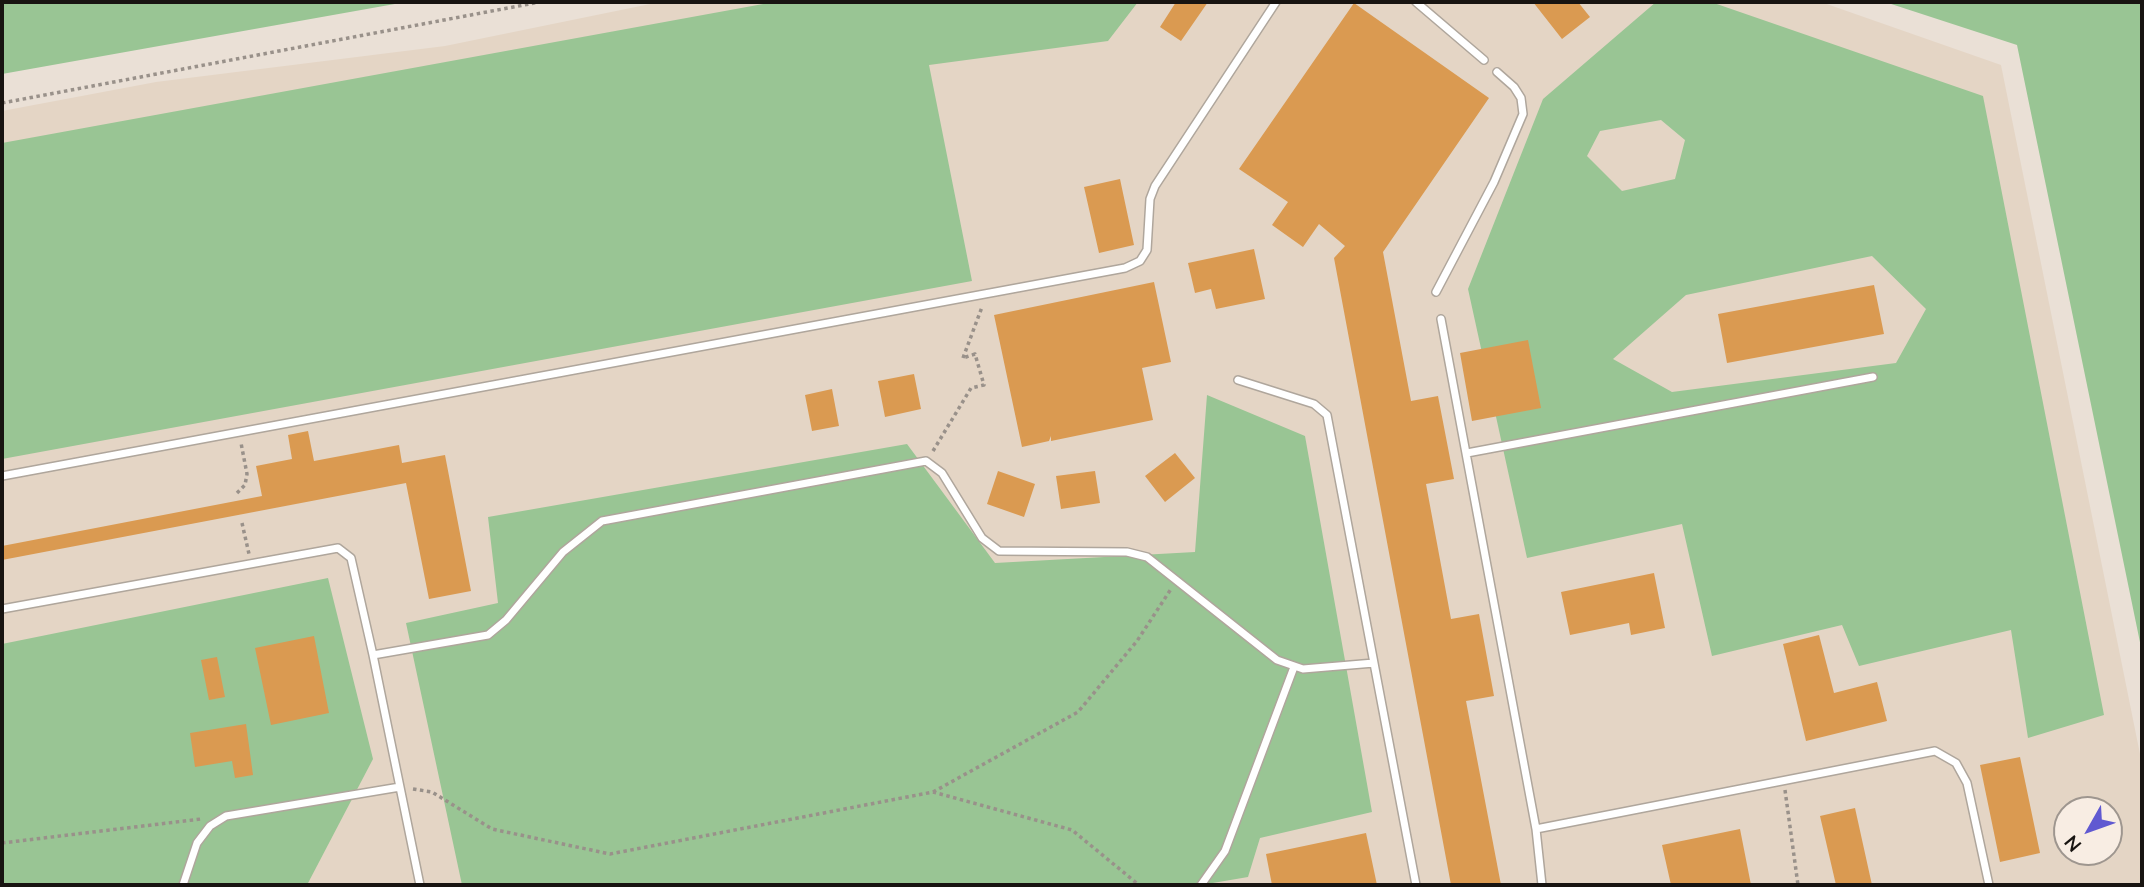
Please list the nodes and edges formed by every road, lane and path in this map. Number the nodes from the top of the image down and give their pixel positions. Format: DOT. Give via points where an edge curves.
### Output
graph roads {
  1 [pos="540,2"];
  2 [pos="1276,2"];
  3 [pos="1416,2"];
  4 [pos="1483,61"];
  5 [pos="1497,72"];
  6 [pos="2,103"];
  7 [pos="987,292"];
  8 [pos="1436,292"];
  9 [pos="1441,319"];
  10 [pos="1873,377"];
  11 [pos="1238,380"];
  12 [pos="238,430"];
  13 [pos="1467,453"];
  14 [pos="926,461"];
  15 [pos="2,475"];
  16 [pos="237,492"];
  17 [pos="242,523"];
  18 [pos="252,563"];
  19 [pos="1178,579"];
  20 [pos="2,609"];
  21 [pos="373,654"];
  22 [pos="1374,663"];
  23 [pos="1294,667"];
  24 [pos="1784,781"];
  25 [pos="400,788"];
  26 [pos="933,792"];
  27 [pos="226,816"];
  28 [pos="1536,829"];
  29 [pos="2,843"];
  30 [pos="183,885"];
  31 [pos="420,885"];
  32 [pos="1139,885"];
  33 [pos="1201,885"];
  34 [pos="1416,885"];
  35 [pos="1542,885"];
  36 [pos="1798,885"];
  37 [pos="1989,885"];
  1 -- 6 [label="path"];
  2 -- 7 [label="lane" via="1155,186 1150,199 1150,237 1140,261 1125,268"];
  3 -- 4 [label="lane"];
  5 -- 8 [label="lane" via="1514,87 1523,114 1494,182"];
  7 -- 12 [label="lane"];
  7 -- 14 [label="path" via="962,358 975,354 984,385 971,388"];
  9 -- 13 [label="lane"];
  10 -- 13 [label="lane"];
  11 -- 22 [label="lane" via="1314,404 1327,415"];
  12 -- 15 [label="lane"];
  12 -- 16 [label="path" via="247,474 245,485"];
  13 -- 28 [label="lane"];
  14 -- 19 [label="lane" via="942,473 982,538 999,551 1126,552 1147,557"];
  14 -- 21 [label="lane" via="602,521 563,552 488,635"];
  17 -- 18 [label="path"];
  18 -- 20 [label="lane"];
  18 -- 21 [label="lane" via="328,549 345,551 351,558"];
  19 -- 23 [label="lane" via="1264,652"];
  19 -- 26 [label="path" via="1138,640 1078,712"];
  21 -- 25 [label="lane"];
  22 -- 23 [label="lane"];
  22 -- 34 [label="lane"];
  23 -- 33 [label="lane" via="1225,851"];
  24 -- 28 [label="lane"];
  24 -- 36 [label="path"];
  24 -- 37 [label="lane" via="1935,751 1956,763 1967,783"];
  25 -- 26 [label="path" via="432,793 492,829 610,854"];
  25 -- 27 [label="lane"];
  25 -- 31 [label="lane"];
  26 -- 32 [label="path" via="1072,830"];
  27 -- 29 [label="path"];
  27 -- 30 [label="lane" via="209,826 197,844"];
  28 -- 35 [label="lane"];
}
